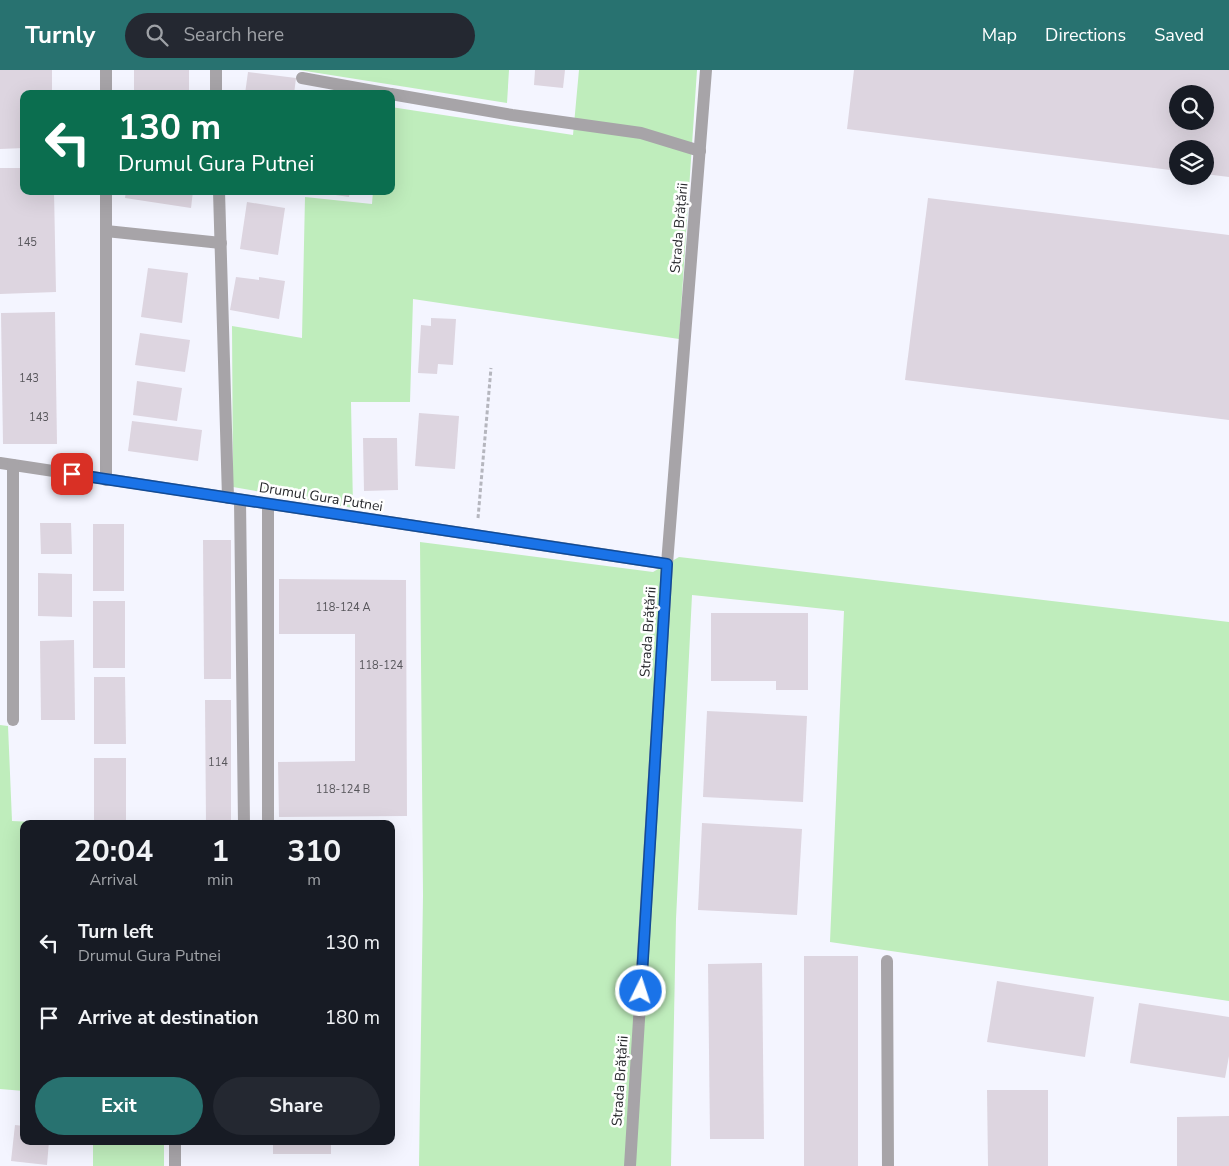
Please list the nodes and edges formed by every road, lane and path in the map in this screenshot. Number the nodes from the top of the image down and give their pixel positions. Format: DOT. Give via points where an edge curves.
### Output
graph roads {
  1 [pos="106,70"];
  2 [pos="216,70"];
  3 [pos="706,70"];
  4 [pos="302,78"];
  5 [pos="106,90"];
  6 [pos="216,90"];
  7 [pos="369,90"];
  8 [pos="395,95"];
  9 [pos="700,151"];
  10 [pos="106,195"];
  11 [pos="219,195"];
  12 [pos="106,231"];
  13 [pos="221,243"];
  14 [pos="491,368"];
  15 [pos="6,464"];
  16 [pos="106,480"];
  17 [pos="234,499"];
  18 [pos="268,504"];
  19 [pos="477,536"];
  20 [pos="667,564"];
  21 [pos="13,720"];
  22 [pos="244,820"];
  23 [pos="268,820"];
  24 [pos="887,960"];
  25 [pos="175,1145"];
  26 [pos="175,1166"];
  27 [pos="630,1166"];
  28 [pos="888,1166"];
  1 -- 5 [label="street"];
  2 -- 6 [label="street"];
  3 -- 9 [label="street, Strada Brățării"];
  4 -- 7 [label="street"];
  8 -- 9 [label="street" via="641,134"];
  9 -- 20 [label="street, Strada Brățării"];
  10 -- 12 [label="street"];
  11 -- 13 [label="street"];
  12 -- 13 [label="street"];
  12 -- 16 [label="street"];
  13 -- 17 [label="street"];
  14 -- 19 [label="path"];
  15 -- 16 [label="street, Drumul Gura Putnei"];
  15 -- 21 [label="street"];
  16 -- 17 [label="street, Drumul Gura Putnei"];
  17 -- 18 [label="street, Drumul Gura Putnei"];
  17 -- 22 [label="street"];
  18 -- 19 [label="street, Drumul Gura Putnei"];
  18 -- 23 [label="street"];
  19 -- 20 [label="street, Drumul Gura Putnei"];
  20 -- 27 [label="street, Strada Brățării"];
  24 -- 28 [label="street"];
  25 -- 26 [label="street"];
}
